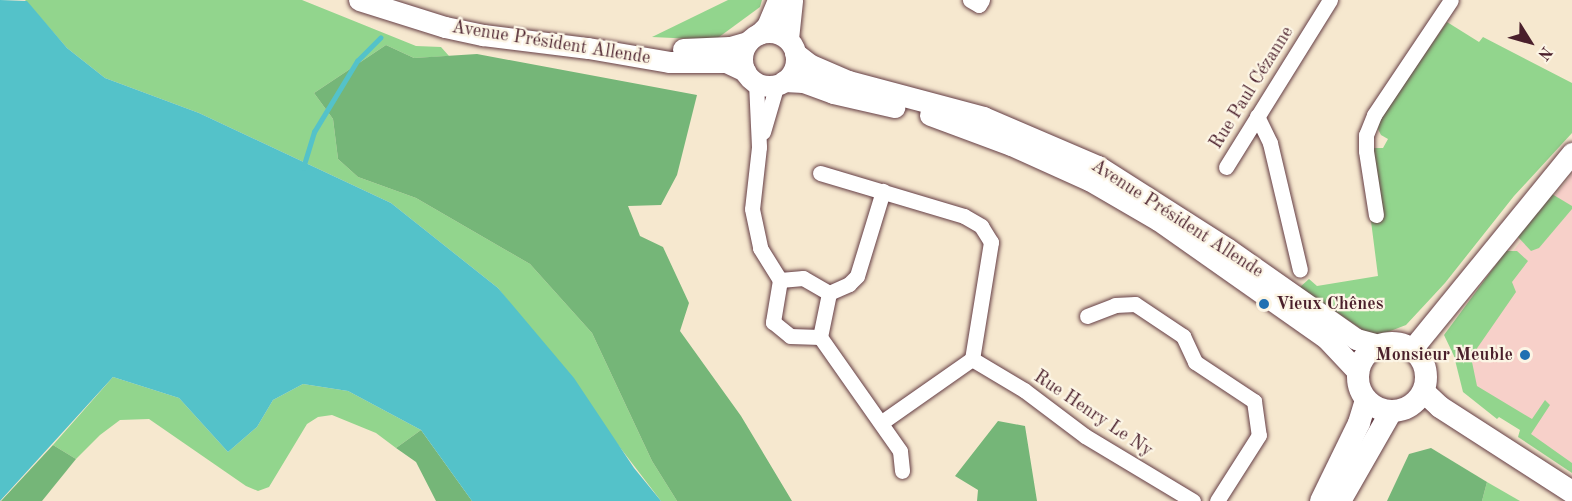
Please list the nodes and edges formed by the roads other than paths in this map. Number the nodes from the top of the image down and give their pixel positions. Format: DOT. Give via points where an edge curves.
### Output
graph roads {
  1 [pos="359,0"];
  2 [pos="404,0"];
  3 [pos="778,0"];
  4 [pos="792,0"];
  5 [pos="970,0"];
  6 [pos="982,0"];
  7 [pos="1330,0"];
  8 [pos="1451,0"];
  9 [pos="753,38"];
  10 [pos="791,46"];
  11 [pos="750,77"];
  12 [pos="781,82"];
  13 [pos="1257,116"];
  14 [pos="759,147"];
  15 [pos="1572,153"];
  16 [pos="1226,167"];
  17 [pos="820,173"];
  18 [pos="883,191"];
  19 [pos="1376,215"];
  20 [pos="1300,270"];
  21 [pos="780,280"];
  22 [pos="829,293"];
  23 [pos="1087,316"];
  24 [pos="820,337"];
  25 [pos="1379,345"];
  26 [pos="1412,349"];
  27 [pos="972,358"];
  28 [pos="1358,372"];
  29 [pos="1424,392"];
  30 [pos="1366,400"];
  31 [pos="1391,412"];
  32 [pos="882,422"];
  33 [pos="902,471"];
  34 [pos="1572,492"];
  35 [pos="1192,501"];
  36 [pos="1217,501"];
  37 [pos="1321,501"];
  38 [pos="1340,501"];
  1 -- 11 [label="main road, Avenue Président Allende" via="483,35 669,63 726,62"];
  2 -- 9 [label="main road, Avenue Président Allende" via="443,13 647,48 730,46"];
  3 -- 9 [label="main road" via="767,26"];
  4 -- 10 [label="main road"];
  5 -- 6 [label="street" via="979,5"];
  7 -- 13 [label="street, Rue Paul Cézanne"];
  8 -- 19 [label="street" via="1374,115 1366,135"];
  9 -- 10 [label="main road" via="777,33"];
  9 -- 11 [label="main road" via="742,55"];
  10 -- 12 [label="main road" via="793,70"];
  10 -- 25 [label="main road, Avenue Président Allende" via="809,63 848,81 983,117 1098,166 1228,249 1356,339"];
  11 -- 12 [label="main road" via="764,86"];
  11 -- 14 [label="street"];
  12 -- 14 [label="street"];
  12 -- 28 [label="main road, Avenue Président Allende" via="803,82 932,116 1089,180 1158,220 1326,338"];
  13 -- 16 [label="street, Rue Paul Cézanne"];
  13 -- 20 [label="street" via="1270,143"];
  14 -- 21 [label="street" via="752,209 760,248"];
  15 -- 26 [label="main road"];
  17 -- 18 [label="street"];
  18 -- 22 [label="street" via="857,276"];
  18 -- 27 [label="street" via="964,216 981,226 991,242"];
  21 -- 22 [label="street" via="803,278"];
  21 -- 24 [label="street" via="773,322 790,336"];
  22 -- 24 [label="street"];
  23 -- 36 [label="street" via="1115,305 1135,304 1183,336 1195,362 1254,401 1259,435"];
  24 -- 32 [label="street"];
  25 -- 26 [label="main road" via="1399,343"];
  25 -- 28 [label="main road" via="1363,358"];
  26 -- 29 [label="main road" via="1422,360 1427,376"];
  27 -- 32 [label="street"];
  27 -- 35 [label="street, Rue Henry Le Ny" via="1024,390 1085,436"];
  28 -- 30 [label="main road" via="1358,387"];
  29 -- 31 [label="main road" via="1406,410"];
  29 -- 34 [label="main road"];
  30 -- 31 [label="main road"];
  30 -- 37 [label="main road"];
  31 -- 38 [label="main road"];
  32 -- 33 [label="street" via="900,451"];
}
